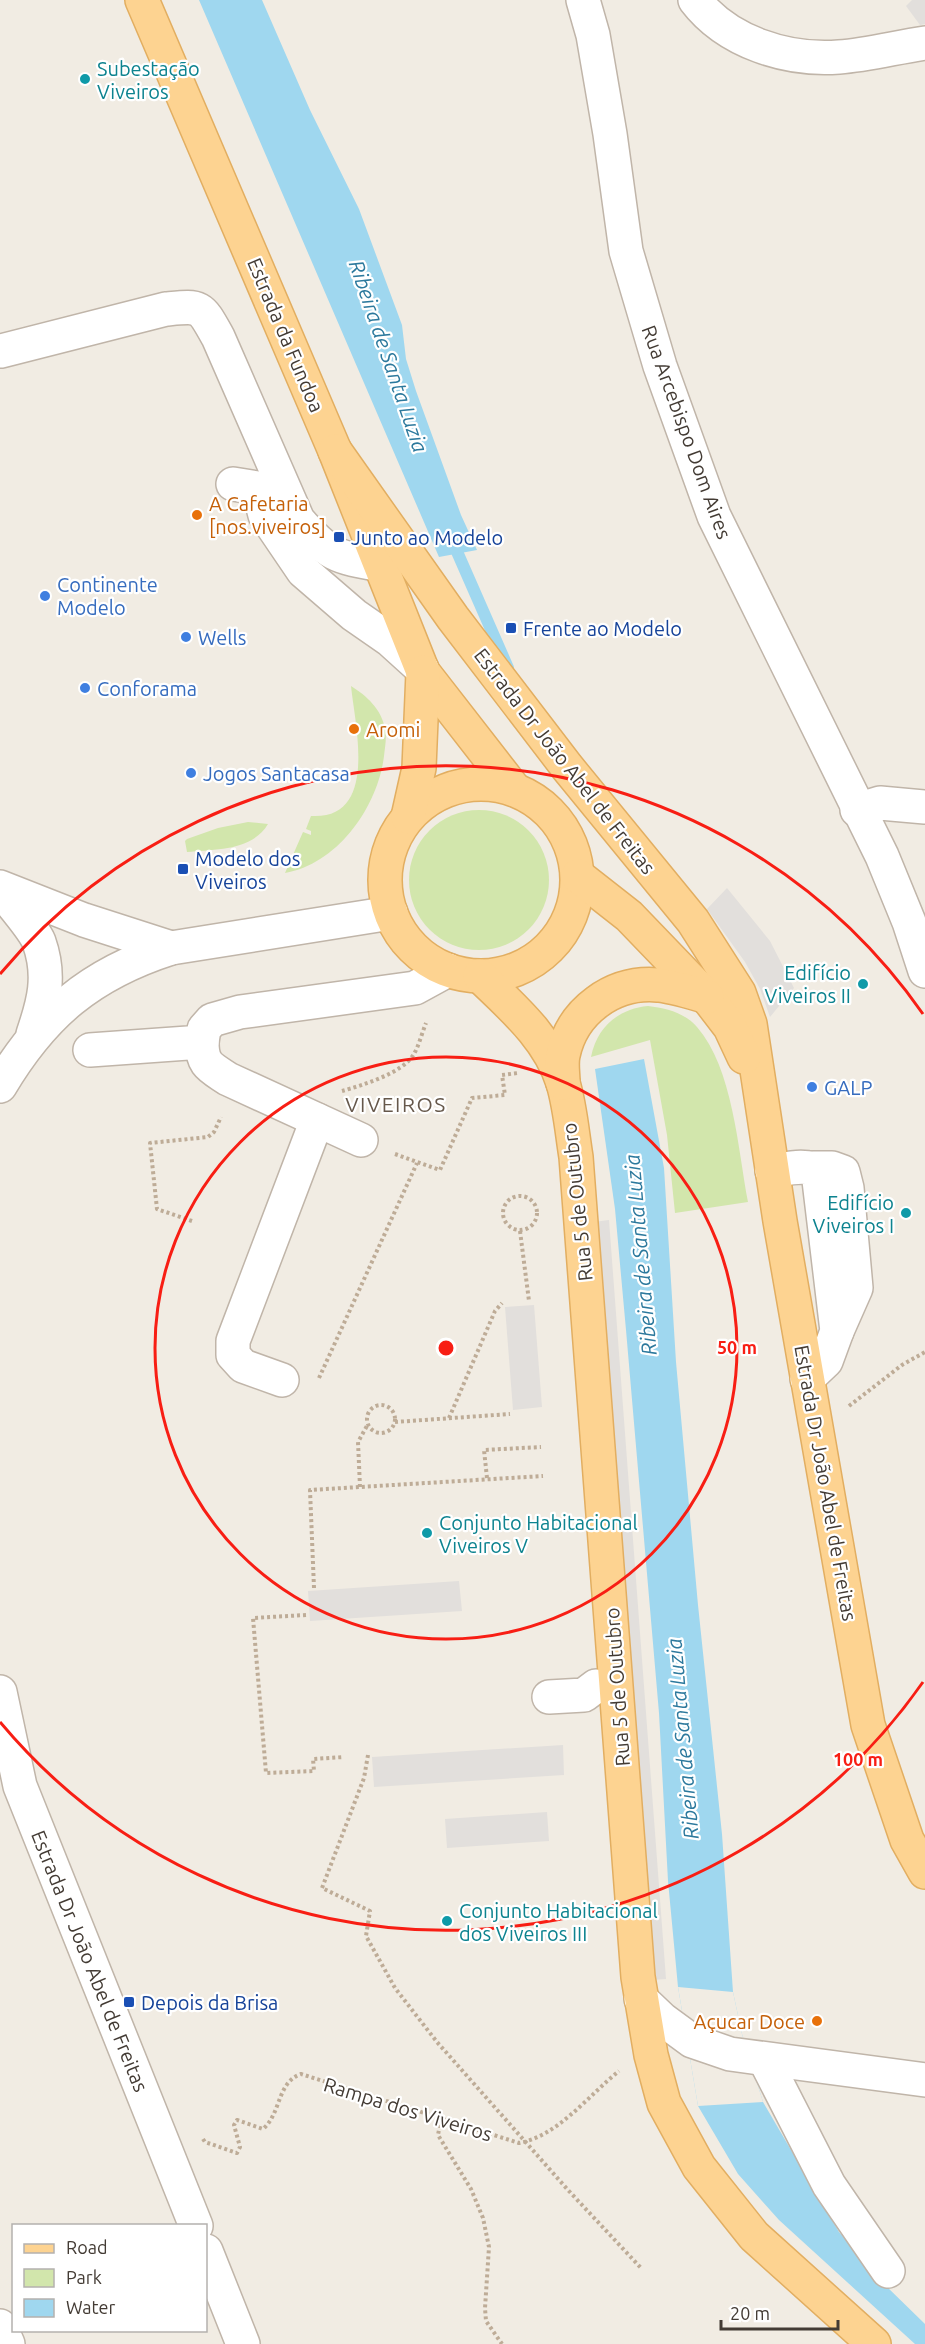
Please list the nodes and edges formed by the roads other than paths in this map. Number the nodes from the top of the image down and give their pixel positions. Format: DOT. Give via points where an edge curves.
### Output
graph roads {
  1 [pos="142,0"];
  2 [pos="583,0"];
  3 [pos="696,0"];
  4 [pos="925,43"];
  5 [pos="0,351"];
  6 [pos="335,451"];
  7 [pos="233,484"];
  8 [pos="381,565"];
  9 [pos="423,671"];
  10 [pos="514,789"];
  11 [pos="925,807"];
  12 [pos="857,810"];
  13 [pos="408,817"];
  14 [pos="578,876"];
  15 [pos="0,888"];
  16 [pos="391,914"];
  17 [pos="171,948"];
  18 [pos="138,958"];
  19 [pos="448,970"];
  20 [pos="925,971"];
  21 [pos="480,976"];
  22 [pos="707,997"];
  23 [pos="32,1036"];
  24 [pos="202,1042"];
  25 [pos="90,1050"];
  26 [pos="563,1083"];
  27 [pos="758,1085"];
  28 [pos="0,1086"];
  29 [pos="317,1120"];
  30 [pos="361,1140"];
  31 [pos="772,1171"];
  32 [pos="807,1379"];
  33 [pos="282,1380"];
  34 [pos="596,1686"];
  35 [pos="0,1692"];
  36 [pos="549,1697"];
  37 [pos="925,1872"];
  38 [pos="641,1999"];
  39 [pos="765,2060"];
  40 [pos="925,2080"];
  41 [pos="194,2224"];
  42 [pos="207,2254"];
  43 [pos="888,2271"];
  44 [pos="0,2326"];
  45 [pos="8,2344"];
  46 [pos="243,2344"];
  47 [pos="874,2344"];
  1 -- 6 [label="main road, Estrada da Fundoa"];
  2 -- 12 [label="street, Rua Arcebispo Dom Aires" via="593,34 626,251 660,366 714,516"];
  3 -- 4 [label="street" via="730,33 763,48 799,55 838,57"];
  5 -- 8 [label="street" via="166,309 195,307 204,312 298,520 316,542 339,558"];
  6 -- 8 [label="main road, Estrada da Fundoa"];
  6 -- 27 [label="main road, Estrada Dr João Abel de Freitas" via="453,618 693,921 739,993 750,1024"];
  7 -- 9 [label="street" via="258,488 265,515 303,571"];
  8 -- 9 [label="main road, Estrada da Fundoa"];
  9 -- 10 [label="main road, Estrada da Fundoa"];
  9 -- 13 [label="main road, Estrada da Fundoa" via="419,768"];
  10 -- 13 [label="main road" via="491,783 468,784 425,801"];
  10 -- 14 [label="main road" via="539,803 560,823 573,848"];
  11 -- 12 [label="street" via="880,803"];
  12 -- 20 [label="street, Rua Arcebispo Dom Aires" via="882,856"];
  13 -- 16 [label="main road" via="394,838 386,863 385,889"];
  14 -- 21 [label="main road" via="572,915 550,947 521,968 501,975"];
  14 -- 22 [label="main road, Estrada Dr João Abel de Freitas" via="629,916"];
  15 -- 17 [label="street"];
  15 -- 18 [label="street" via="55,932 95,948"];
  15 -- 23 [label="street" via="39,941 47,983 44,1005"];
  16 -- 17 [label="street"];
  16 -- 19 [label="main road" via="404,938 423,957"];
  17 -- 18 [label="street"];
  18 -- 23 [label="street" via="97,980"];
  19 -- 21 [label="main road"];
  19 -- 24 [label="street" via="415,988 231,1014 212,1020 204,1029"];
  21 -- 26 [label="main road, Rua 5 de Outubro" via="545,1046"];
  22 -- 26 [label="main road" via="656,985 609,993 583,1013 567,1041 562,1058"];
  22 -- 27 [label="main road, Estrada Dr João Abel de Freitas" via="730,1027"];
  23 -- 28 [label="street"];
  24 -- 25 [label="street"];
  24 -- 29 [label="street" via="202,1056 208,1066 234,1083"];
  26 -- 38 [label="main road, Rua 5 de Outubro" via="576,1156"];
  27 -- 31 [label="main road, Estrada Dr João Abel de Freitas"];
  29 -- 30 [label="street"];
  29 -- 33 [label="street" via="233,1341 233,1355 243,1366"];
  31 -- 32 [label="main road, Estrada Dr João Abel de Freitas"];
  31 -- 32 [label="street" via="832,1168 843,1172 847,1188 856,1288 826,1361"];
  32 -- 37 [label="main road, Estrada Dr João Abel de Freitas" via="868,1725 907,1840"];
  34 -- 36 [label="street" via="584,1695"];
  35 -- 41 [label="street, Estrada Dr João Abel de Freitas" via="20,1786"];
  38 -- 39 [label="street" via="692,2041 730,2054"];
  38 -- 47 [label="main road, Rua 5 de Outubro" via="664,2103 699,2167 754,2236"];
  39 -- 40 [label="street"];
  39 -- 43 [label="street" via="829,2185"];
  42 -- 46 [label="street"];
  44 -- 45 [label="street"];
}
